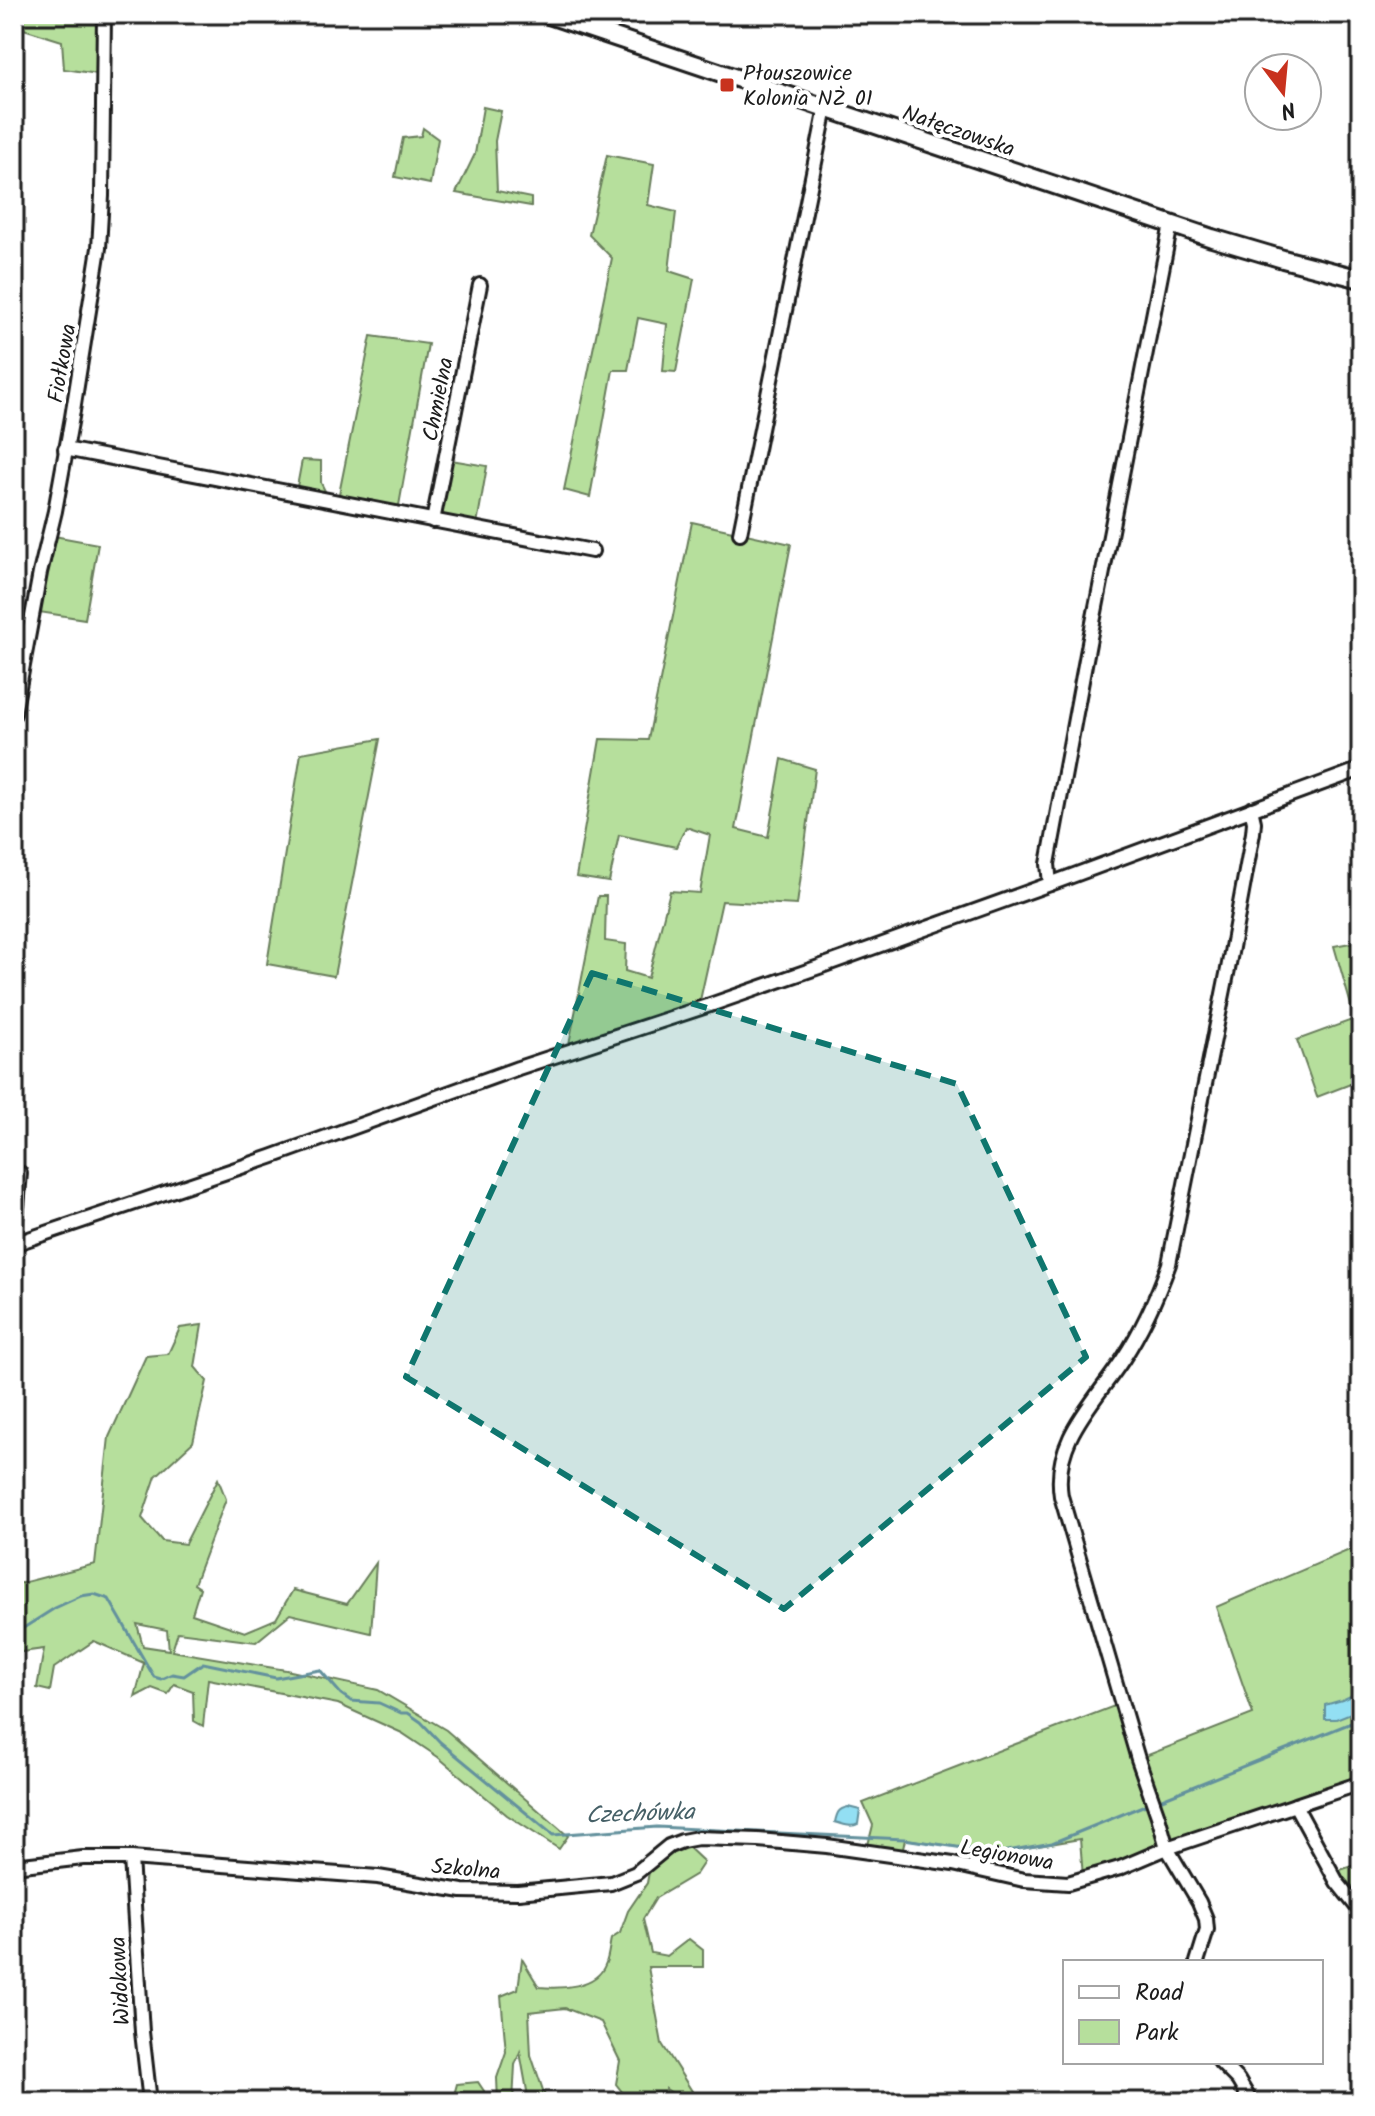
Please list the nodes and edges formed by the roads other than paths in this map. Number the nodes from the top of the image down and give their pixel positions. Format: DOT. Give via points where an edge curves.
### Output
graph roads {
  1 [pos="104,14"];
  2 [pos="546,14"];
  3 [pos="826,108"];
  4 [pos="1171,224"];
  5 [pos="1361,279"];
  6 [pos="480,285"];
  7 [pos="65,449"];
  8 [pos="433,521"];
  9 [pos="740,533"];
  10 [pos="592,551"];
  11 [pos="14,714"];
  12 [pos="1361,769"];
  13 [pos="1251,809"];
  14 [pos="1050,884"];
  15 [pos="20,1173"];
  16 [pos="14,1244"];
  17 [pos="1361,1783"];
  18 [pos="1295,1805"];
  19 [pos="1167,1848"];
  20 [pos="901,1857"];
  21 [pos="131,1858"];
  22 [pos="14,1866"];
  23 [pos="1361,1912"];
  24 [pos="1198,1960"];
  25 [pos="1222,2064"];
  26 [pos="150,2102"];
  27 [pos="1251,2102"];
  1 -- 7 [label="street, Fiołkowa" via="101,228"];
  2 -- 3 [label="main road, Nałęczowska"];
  3 -- 4 [label="main road, Nałęczowska"];
  3 -- 9 [label="street"];
  4 -- 5 [label="main road, Nałęczowska"];
  4 -- 14 [label="street" via="1048,864"];
  6 -- 8 [label="street, Chmielna"];
  7 -- 8 [label="street"];
  7 -- 11 [label="street, Fiołkowa"];
  8 -- 10 [label="street"];
  12 -- 13 [label="street"];
  13 -- 14 [label="street"];
  13 -- 19 [label="street" via="1254,822 1228,969 1169,1264 1140,1330 1086,1409 1059,1470 1065,1511"];
  14 -- 16 [label="street"];
  15 -- 16 [label="street"];
  17 -- 18 [label="street, Legionowa"];
  18 -- 19 [label="street, Legionowa"];
  18 -- 23 [label="street" via="1337,1882"];
  19 -- 20 [label="street, Legionowa" via="1068,1883"];
  19 -- 24 [label="street" via="1206,1919"];
  20 -- 21 [label="street, Szkolna" via="827,1846 698,1838 669,1846 647,1867 611,1883 518,1892"];
  21 -- 22 [label="street, Szkolna"];
  21 -- 26 [label="street, Widokowa"];
  25 -- 27 [label="street"];
}
